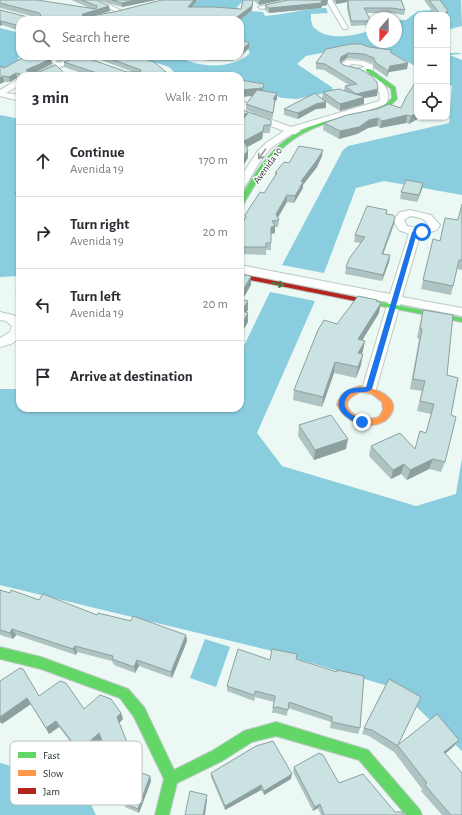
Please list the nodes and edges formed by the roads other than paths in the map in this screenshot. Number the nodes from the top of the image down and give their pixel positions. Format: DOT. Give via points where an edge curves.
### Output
graph roads {
  1 [pos="95,0"];
  2 [pos="299,0"];
  3 [pos="329,0"];
  4 [pos="261,7"];
  5 [pos="108,15"];
  6 [pos="345,28"];
  7 [pos="54,60"];
  8 [pos="71,60"];
  9 [pos="59,65"];
  10 [pos="364,70"];
  11 [pos="42,72"];
  12 [pos="16,84"];
  13 [pos="0,93"];
  14 [pos="16,97"];
  15 [pos="244,105"];
  16 [pos="244,111"];
  17 [pos="244,114"];
  18 [pos="295,132"];
  19 [pos="244,180"];
  20 [pos="244,199"];
  21 [pos="415,232"];
  22 [pos="244,270"];
  23 [pos="244,277"];
  24 [pos="297,284"];
  25 [pos="394,302"];
  26 [pos="462,312"];
  27 [pos="0,316"];
  28 [pos="462,320"];
  29 [pos="16,321"];
  30 [pos="16,334"];
  31 [pos="0,343"];
  32 [pos="369,389"];
  33 [pos="0,653"];
  34 [pos="171,779"];
  35 [pos="162,815"];
  36 [pos="416,815"];
  1 -- 5 [label="street" via="125,11"];
  2 -- 4 [label="street"];
  3 -- 6 [label="street"];
  7 -- 9 [label="lane" via="52,61"];
  8 -- 9 [label="street"];
  9 -- 11 [label="street"];
  10 -- 18 [label="street, Avenida 10" via="393,88 395,98 392,102 377,111"];
  12 -- 13 [label="street"];
  13 -- 14 [label="street"];
  15 -- 16 [label="street" via="248,108"];
  17 -- 18 [label="street"];
  18 -- 19 [label="street, Avenida 10, one-way" via="268,147"];
  18 -- 20 [label="street, Avenida 10" via="273,154"];
  21 -- 25 [label="street"];
  22 -- 24 [label="street"];
  23 -- 24 [label="street, one-way"];
  24 -- 25 [label="street"];
  25 -- 26 [label="street"];
  25 -- 28 [label="street"];
  25 -- 32 [label="street"];
  27 -- 29 [label="street"];
  30 -- 31 [label="street"];
  32 -- 32 [label="street" via="351,391 342,400 342,407 353,419 371,423 386,416 389,404 381,395"];
  33 -- 34 [label="street" via="41,664 124,693 140,712"];
  34 -- 35 [label="street"];
  34 -- 36 [label="street" via="217,756 249,736 276,729 363,755"];
}
